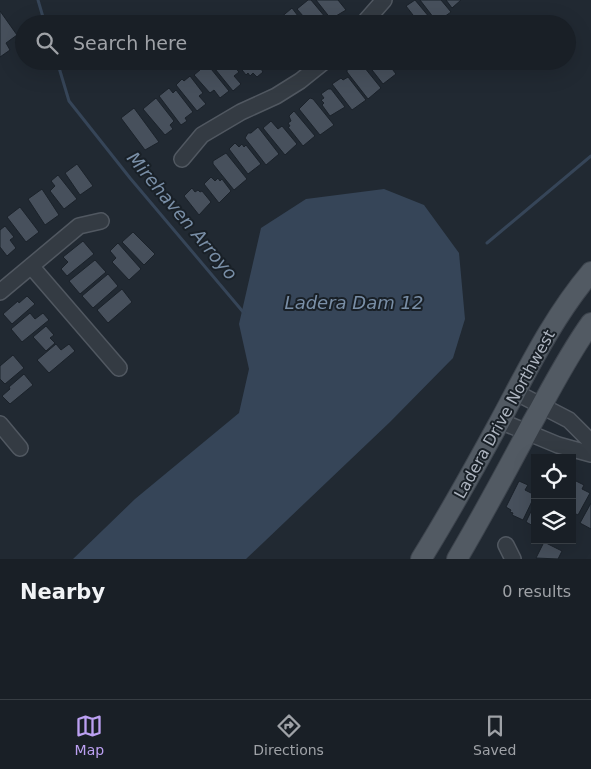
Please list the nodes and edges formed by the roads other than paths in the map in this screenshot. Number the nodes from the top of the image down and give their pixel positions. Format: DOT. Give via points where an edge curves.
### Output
graph roads {
  1 [pos="384,0"];
  2 [pos="371,15"];
  3 [pos="314,70"];
  4 [pos="182,159"];
  5 [pos="101,221"];
  6 [pos="31,266"];
  7 [pos="591,272"];
  8 [pos="0,292"];
  9 [pos="591,323"];
  10 [pos="119,368"];
  11 [pos="515,392"];
  12 [pos="542,406"];
  13 [pos="500,421"];
  14 [pos="0,424"];
  15 [pos="528,433"];
  16 [pos="591,442"];
  17 [pos="20,448"];
  18 [pos="591,454"];
  19 [pos="421,559"];
  20 [pos="457,559"];
  1 -- 2 [label="street"];
  3 -- 4 [label="street" via="276,96 202,135"];
  5 -- 6 [label="street" via="79,226"];
  6 -- 8 [label="street"];
  6 -- 10 [label="street"];
  7 -- 11 [label="main road, Ladera Drive Northwest" via="550,330"];
  9 -- 12 [label="main road, Ladera Drive Northwest"];
  11 -- 12 [label="street"];
  11 -- 13 [label="main road, Ladera Drive Northwest"];
  12 -- 15 [label="main road, Ladera Drive Northwest"];
  12 -- 16 [label="street" via="569,420"];
  13 -- 15 [label="street"];
  13 -- 19 [label="main road, Ladera Drive Northwest"];
  14 -- 17 [label="street"];
  15 -- 18 [label="street"];
  15 -- 20 [label="main road, Ladera Drive Northwest"];
}
